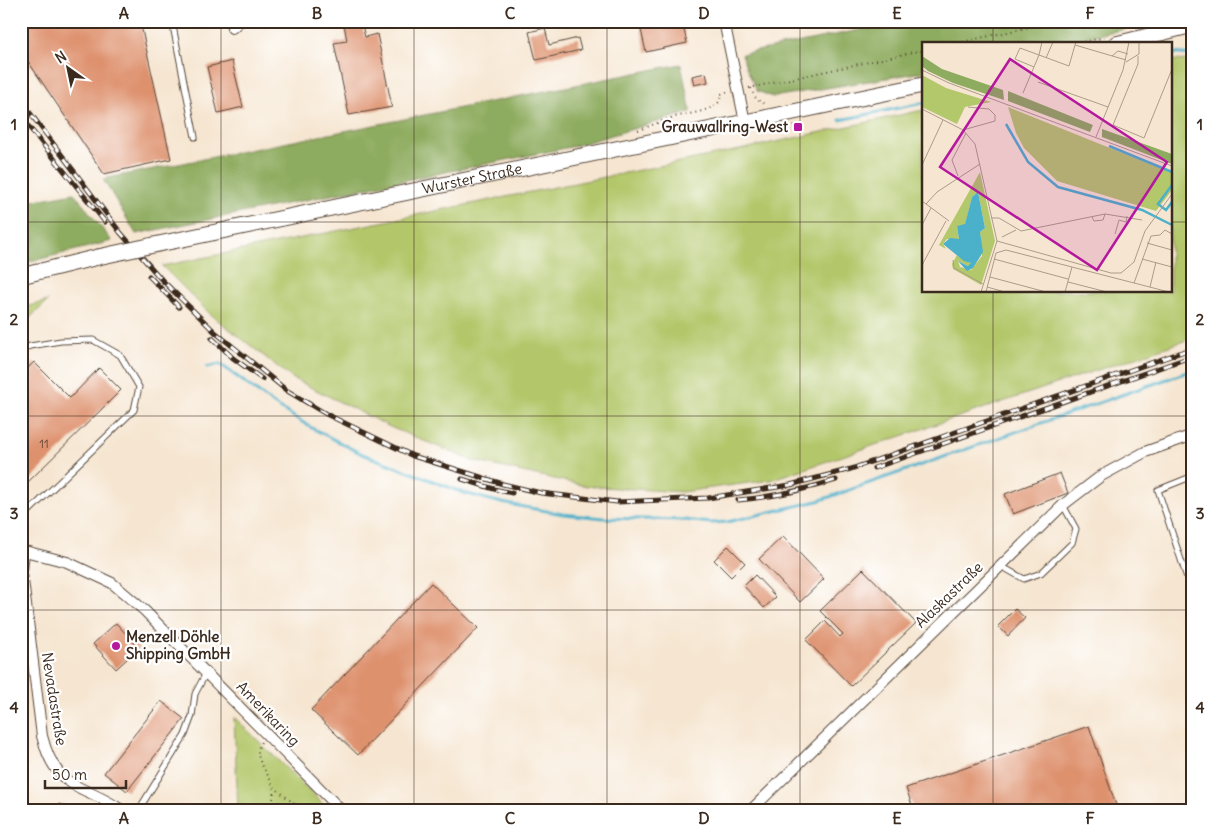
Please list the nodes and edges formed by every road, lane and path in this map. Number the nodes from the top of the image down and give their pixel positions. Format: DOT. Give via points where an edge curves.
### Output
graph roads {
  1 [pos="172,21"];
  2 [pos="724,21"];
  3 [pos="1057,21"];
  4 [pos="1193,25"];
  5 [pos="1193,41"];
  6 [pos="962,42"];
  7 [pos="1124,42"];
  8 [pos="1189,42"];
  9 [pos="922,50"];
  10 [pos="922,85"];
  11 [pos="751,88"];
  12 [pos="745,122"];
  13 [pos="195,137"];
  14 [pos="21,276"];
  15 [pos="21,351"];
  16 [pos="1192,438"];
  17 [pos="1193,476"];
  18 [pos="1063,505"];
  19 [pos="21,519"];
  20 [pos="22,550"];
  21 [pos="1001,566"];
  22 [pos="1186,575"];
  23 [pos="206,672"];
  24 [pos="266,734"];
  25 [pos="274,787"];
  26 [pos="123,811"];
  27 [pos="138,811"];
  28 [pos="272,811"];
  29 [pos="303,811"];
  30 [pos="342,811"];
  31 [pos="750,811"];
  1 -- 13 [label="lane"];
  2 -- 12 [label="street"];
  3 -- 6 [label="path"];
  4 -- 7 [label="main road"];
  5 -- 8 [label="path"];
  9 -- 11 [label="path"];
  10 -- 12 [label="main road, Wurster Straße"];
  12 -- 14 [label="main road, Wurster Straße, bridge" via="149,246"];
  15 -- 19 [label="lane" via="30,346 61,341 93,340 120,355 139,387 134,410"];
  16 -- 18 [label="street, Alaskastraße" via="1145,452 1101,476"];
  17 -- 22 [label="lane" via="1158,490"];
  18 -- 21 [label="street, Alaskastraße"];
  18 -- 21 [label="lane" via="1076,529 1072,543 1041,573 1024,579"];
  20 -- 23 [label="street, Amerikaring" via="67,562 112,583"];
  20 -- 26 [label="street, Nevadastraße" via="22,572 45,749 66,780"];
  21 -- 31 [label="street, Alaskastraße"];
  23 -- 24 [label="street, Amerikaring"];
  23 -- 27 [label="lane" via="195,694 185,736"];
  24 -- 25 [label="path" via="258,747 258,758"];
  24 -- 30 [label="street, Amerikaring"];
  25 -- 28 [label="path"];
  25 -- 29 [label="path"];
}
